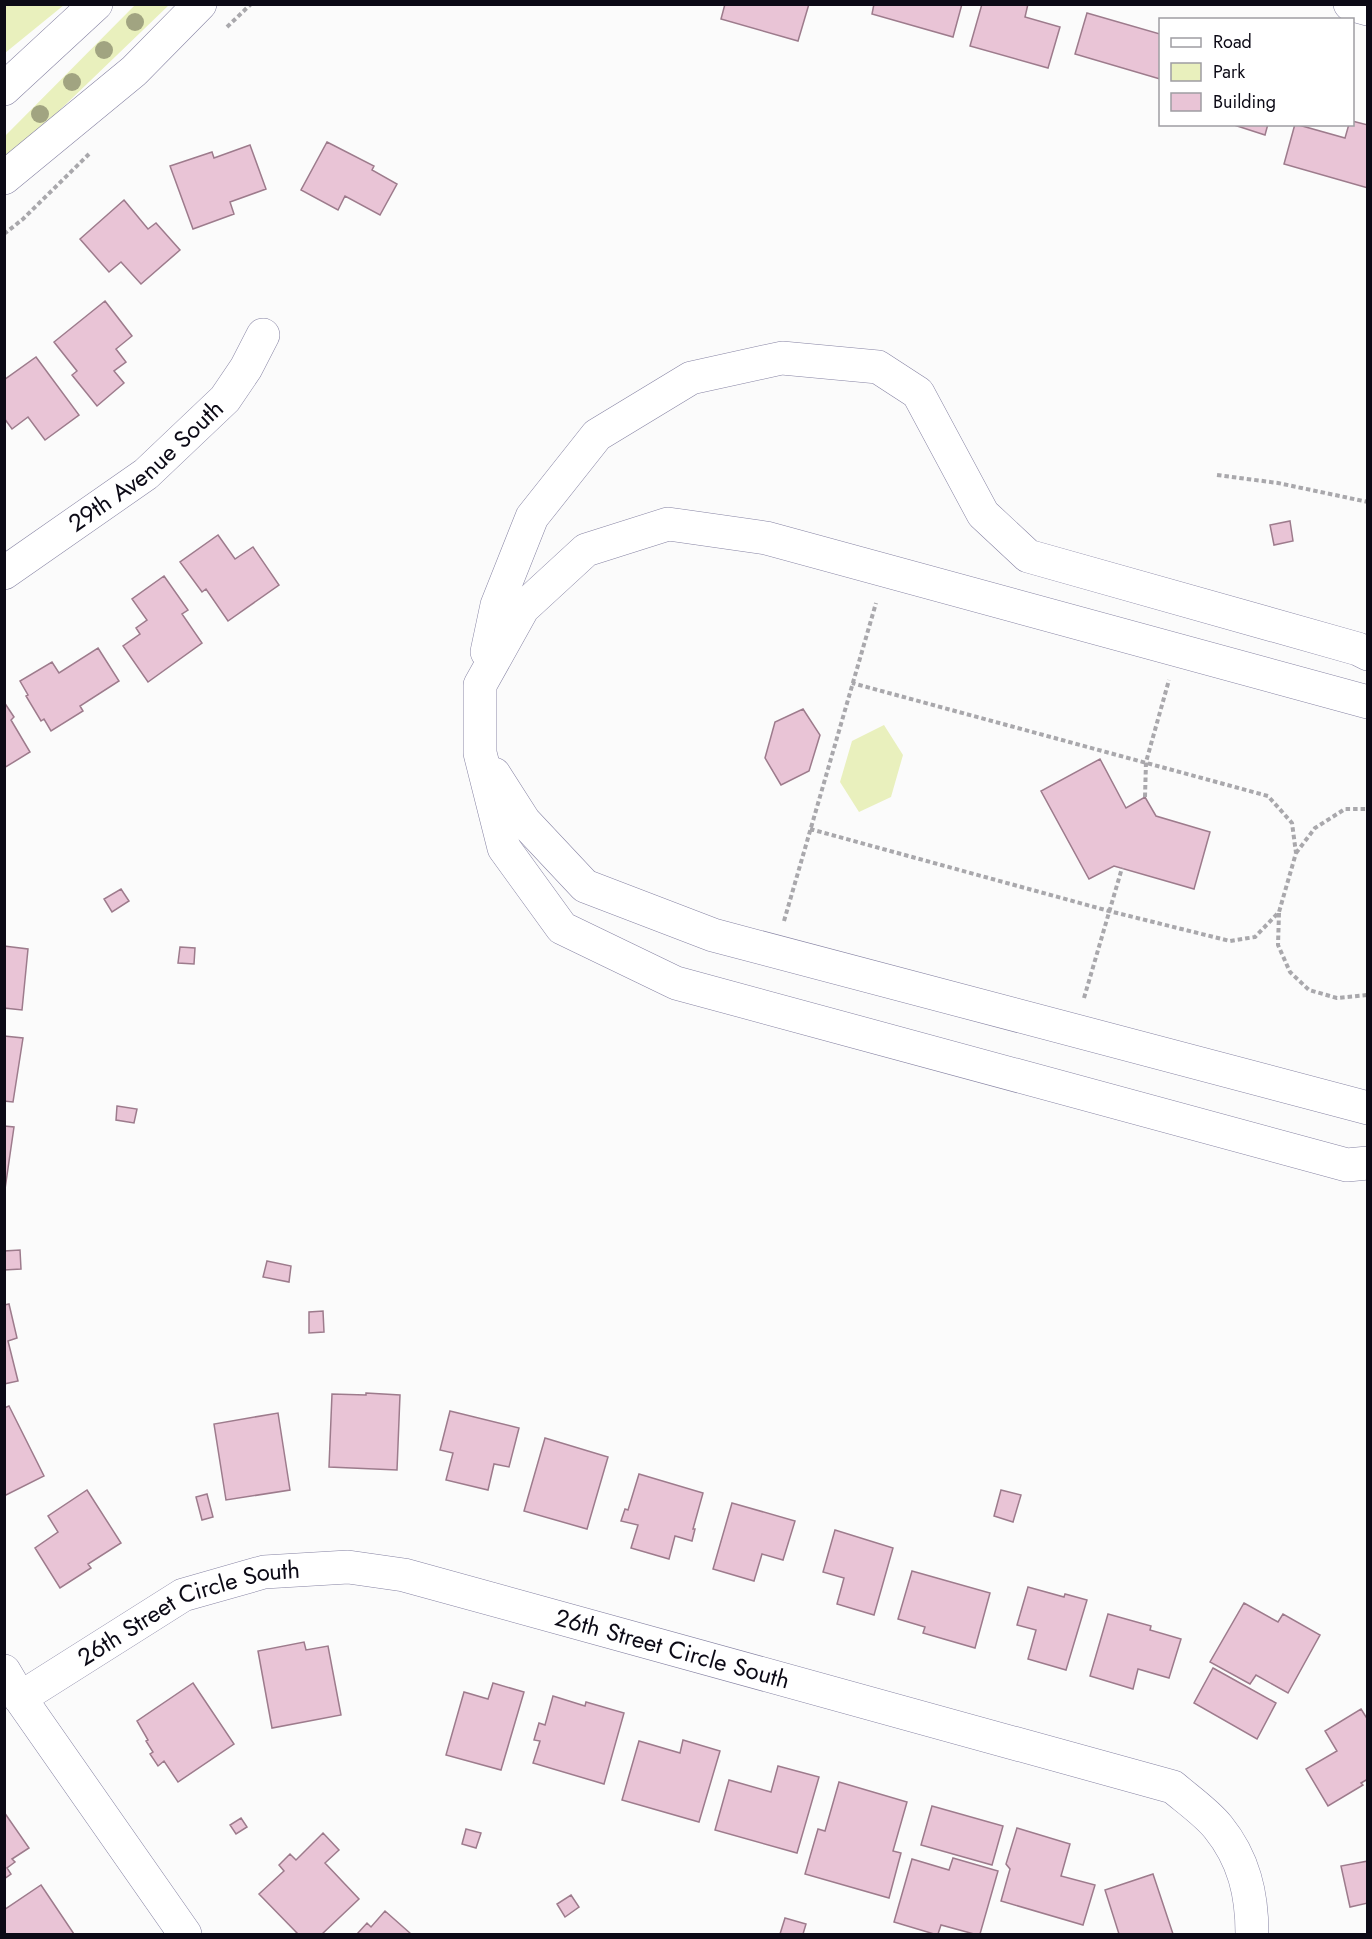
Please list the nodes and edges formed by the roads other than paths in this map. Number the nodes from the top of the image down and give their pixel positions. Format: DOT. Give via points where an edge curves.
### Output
graph roads {
  1 [pos="96,4"];
  2 [pos="200,4"];
  3 [pos="1350,4"];
  4 [pos="1368,9"];
  5 [pos="14,81"];
  6 [pos="4,178"];
  7 [pos="263,335"];
  8 [pos="4,573"];
  9 [pos="1368,654"];
  10 [pos="480,685"];
  11 [pos="1368,702"];
  12 [pos="480,753"];
  13 [pos="1368,1108"];
  14 [pos="1368,1163"];
  15 [pos="13,1684"];
  16 [pos="185,1935"];
  17 [pos="1252,1935"];
  1 -- 5 [label="street"];
  2 -- 6 [label="street" via="134,71"];
  3 -- 4 [label="street"];
  7 -- 8 [label="street, 29th Avenue South" via="225,399 146,474"];
  9 -- 10 [label="street" via="1028,556 983,514 918,393 878,367 782,358 691,378 597,435 532,517 497,605"];
  10 -- 11 [label="street" via="523,608 586,550 668,524 766,538"];
  10 -- 12 [label="street"];
  12 -- 13 [label="street" via="524,820 585,886 713,934"];
  12 -- 14 [label="street" via="504,848 562,928 676,983 1347,1165"];
  15 -- 16 [label="street, 26th Street Circle South"];
  15 -- 17 [label="street, 26th Street Circle South" via="183,1595 264,1572 348,1567 404,1575 1173,1787 1217,1826 1242,1864 1252,1909"];
}
